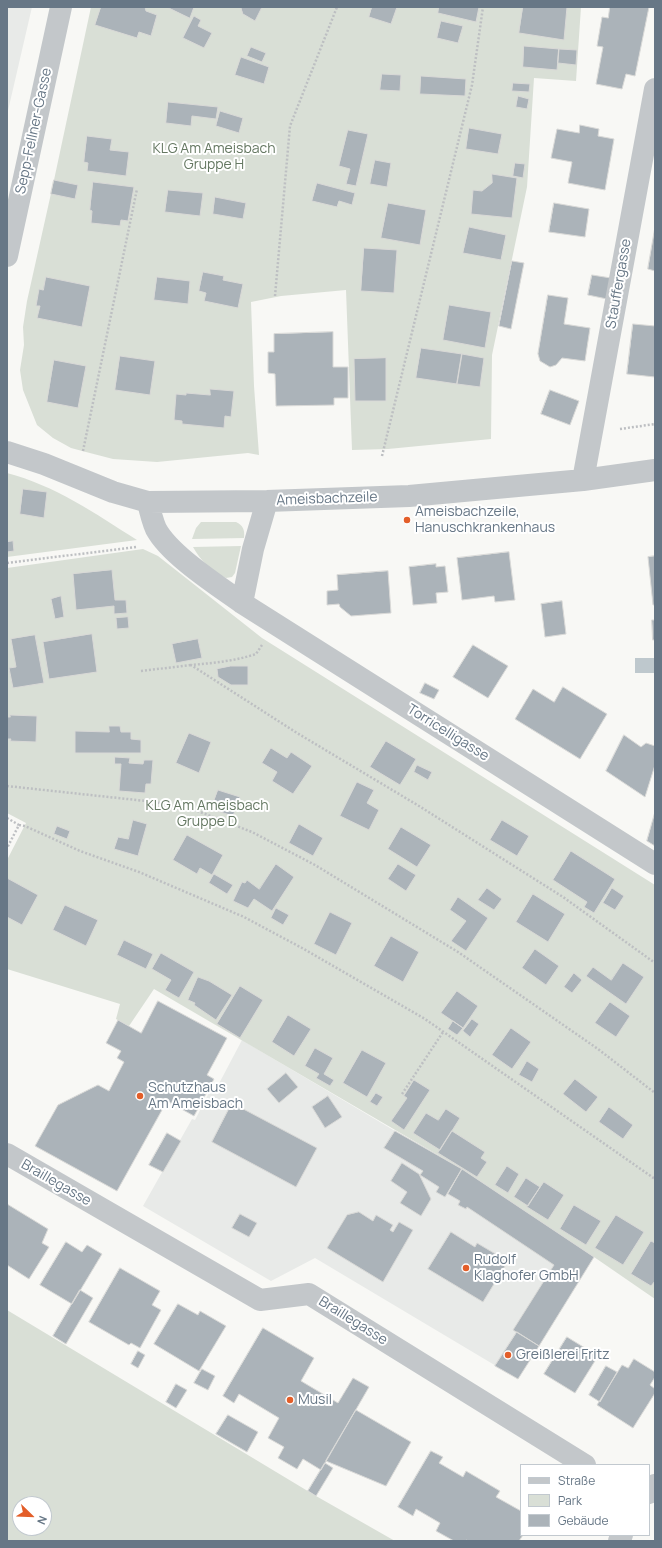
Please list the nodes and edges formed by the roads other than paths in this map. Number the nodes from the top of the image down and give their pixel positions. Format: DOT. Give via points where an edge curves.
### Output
graph roads {
  1 [pos="61,7"];
  2 [pos="655,89"];
  3 [pos="7,256"];
  4 [pos="7,452"];
  5 [pos="655,470"];
  6 [pos="583,480"];
  7 [pos="267,501"];
  8 [pos="148,502"];
  9 [pos="242,603"];
  10 [pos="655,864"];
  11 [pos="7,1154"];
  12 [pos="583,1464"];
  1 -- 3 [label="street, Sepp-Fellner-Gasse"];
  2 -- 6 [label="street, Stauffergasse"];
  4 -- 8 [label="street, Ameisbachzeile" via="113,492"];
  5 -- 6 [label="street, Ameisbachzeile"];
  6 -- 7 [label="street, Ameisbachzeile" via="409,496"];
  7 -- 8 [label="street, Ameisbachzeile"];
  7 -- 9 [label="street" via="253,549"];
  8 -- 9 [label="street, Torricelligasse" via="156,529 165,543"];
  9 -- 10 [label="street, Torricelligasse"];
  11 -- 12 [label="street, Braillegasse" via="260,1300 309,1294"];
}
